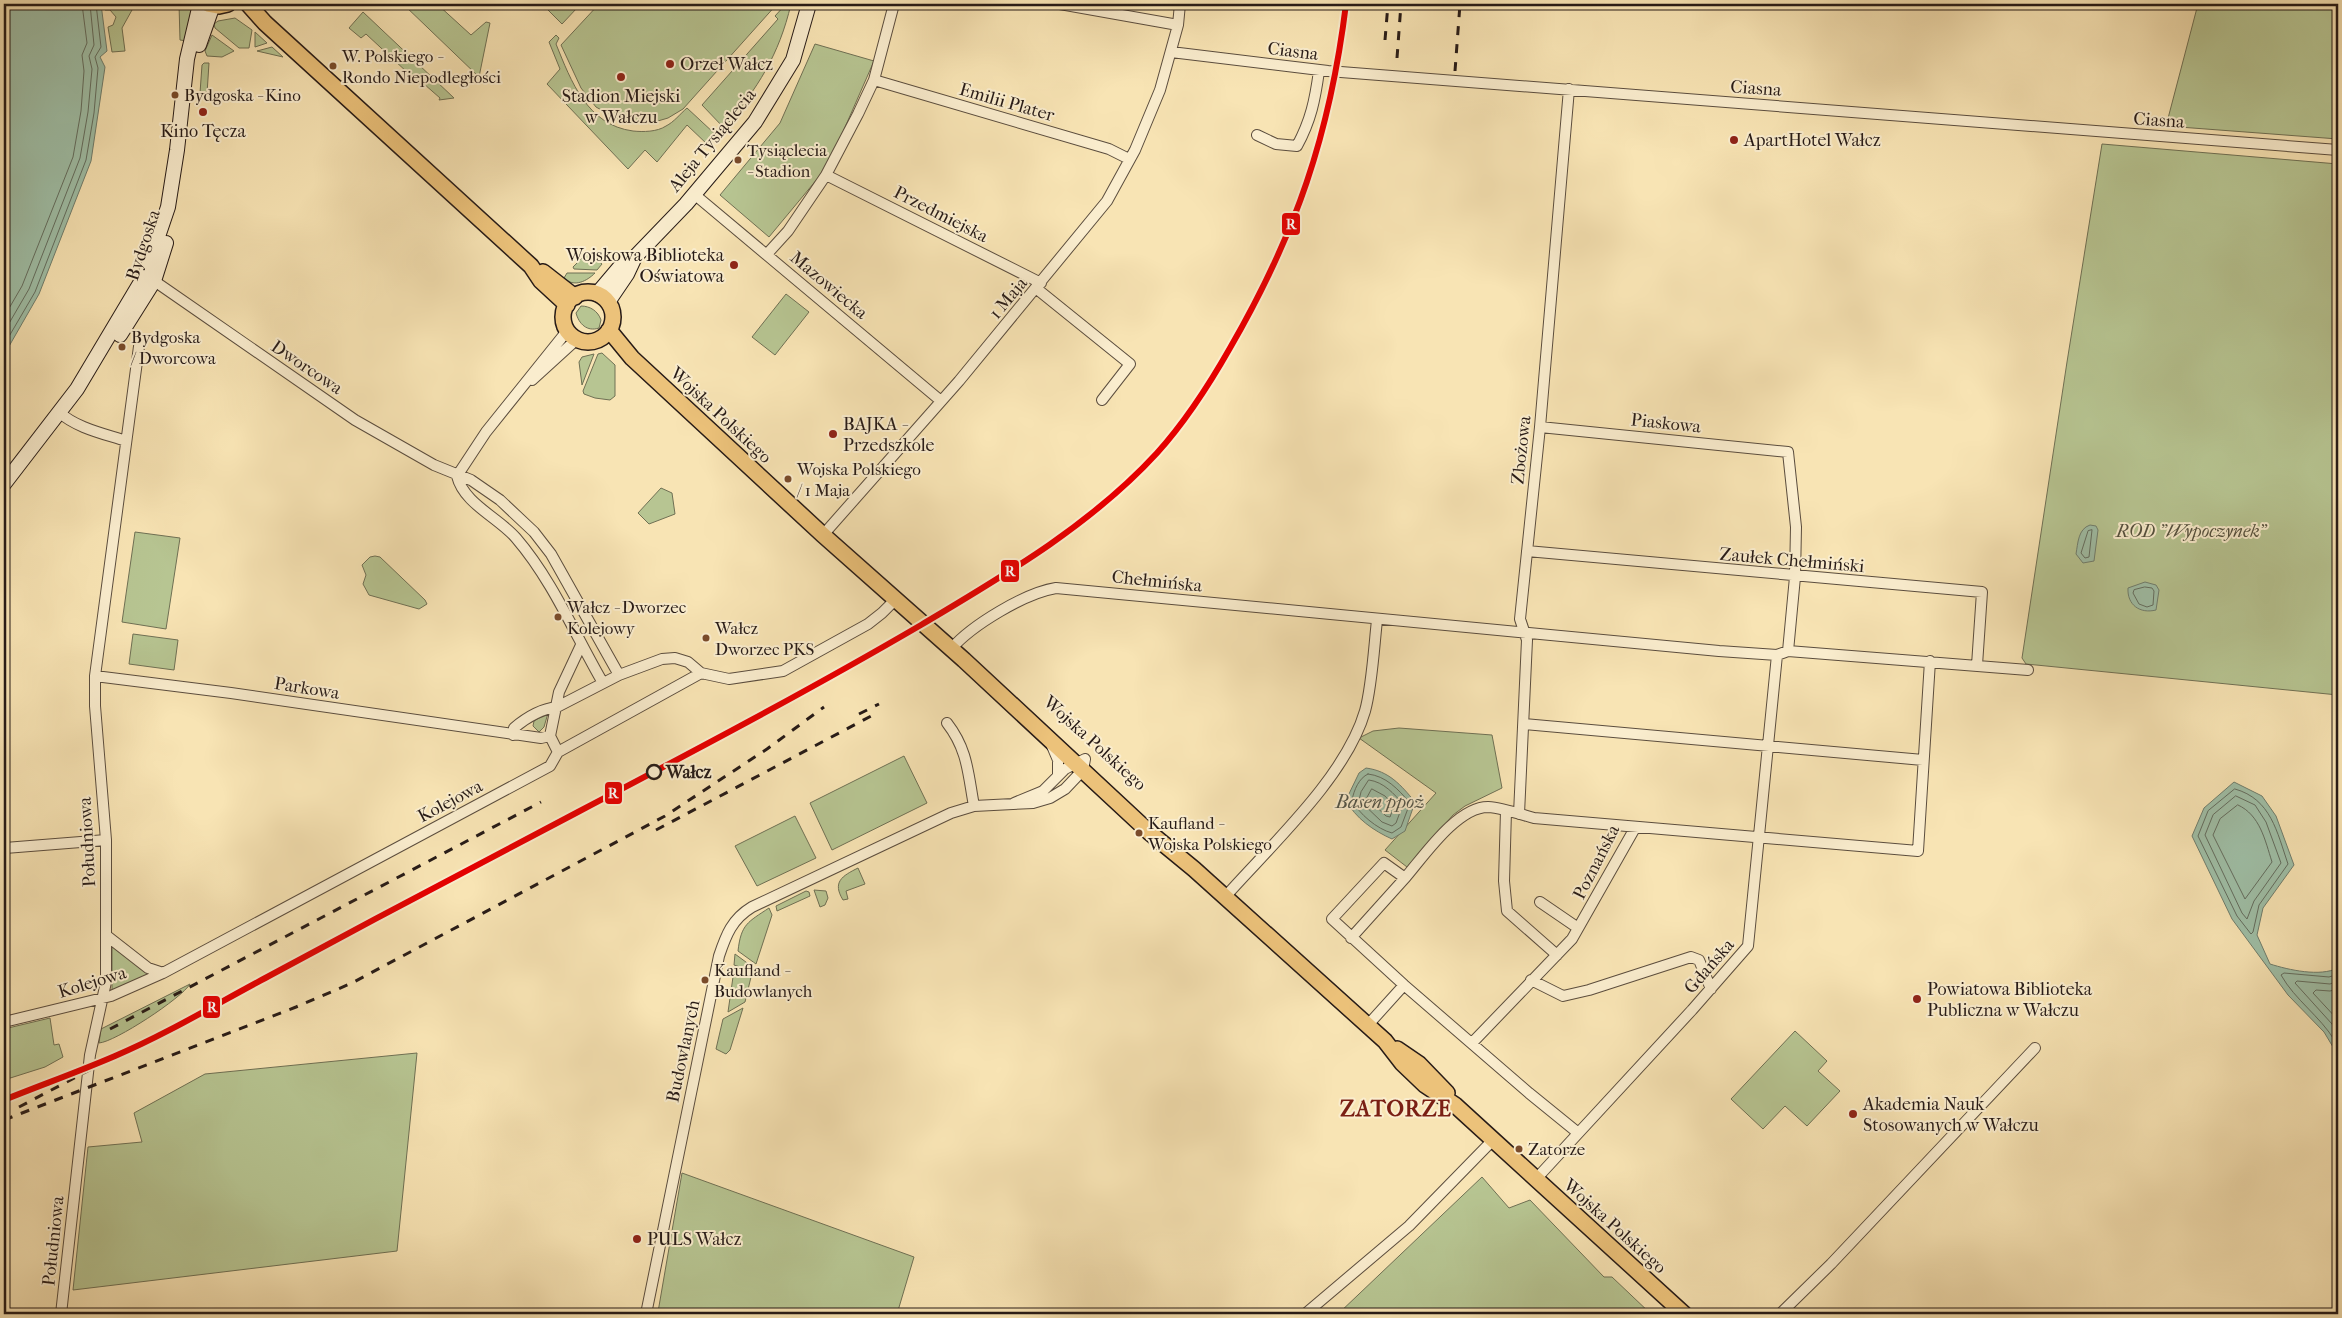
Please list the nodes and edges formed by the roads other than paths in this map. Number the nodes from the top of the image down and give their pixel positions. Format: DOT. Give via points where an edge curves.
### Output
graph roads {
  1 [pos="212,4"];
  2 [pos="236,4"];
  3 [pos="248,4"];
  4 [pos="809,4"];
  5 [pos="894,4"];
  6 [pos="1060,4"];
  7 [pos="1180,4"];
  8 [pos="265,23"];
  9 [pos="1178,26"];
  10 [pos="1171,52"];
  11 [pos="1319,70"];
  12 [pos="874,80"];
  13 [pos="1569,89"];
  14 [pos="1257,135"];
  15 [pos="2338,150"];
  16 [pos="1129,159"];
  17 [pos="826,174"];
  18 [pos="694,194"];
  19 [pos="767,254"];
  20 [pos="150,278"];
  21 [pos="1039,286"];
  22 [pos="603,298"];
  23 [pos="570,301"];
  24 [pos="605,334"];
  25 [pos="572,335"];
  26 [pos="140,339"];
  27 [pos="1102,400"];
  28 [pos="941,401"];
  29 [pos="62,415"];
  30 [pos="1540,427"];
  31 [pos="126,441"];
  32 [pos="457,476"];
  33 [pos="4,484"];
  34 [pos="823,535"];
  35 [pos="1527,551"];
  36 [pos="551,554"];
  37 [pos="536,564"];
  38 [pos="1795,577"];
  39 [pos="895,600"];
  40 [pos="1377,620"];
  41 [pos="1524,632"];
  42 [pos="581,645"];
  43 [pos="951,649"];
  44 [pos="1788,651"];
  45 [pos="1776,655"];
  46 [pos="964,660"];
  47 [pos="1930,661"];
  48 [pos="1977,665"];
  49 [pos="2028,670"];
  50 [pos="701,672"];
  51 [pos="619,675"];
  52 [pos="95,676"];
  53 [pos="603,684"];
  54 [pos="558,707"];
  55 [pos="947,723"];
  56 [pos="1524,724"];
  57 [pos="513,735"];
  58 [pos="550,736"];
  59 [pos="1050,740"];
  60 [pos="1766,746"];
  61 [pos="558,752"];
  62 [pos="1923,760"];
  63 [pos="1081,764"];
  64 [pos="1058,776"];
  65 [pos="1014,802"];
  66 [pos="974,806"];
  67 [pos="1506,811"];
  68 [pos="1519,814"];
  69 [pos="1635,828"];
  70 [pos="1758,838"];
  71 [pos="106,840"];
  72 [pos="5,848"];
  73 [pos="1405,878"];
  74 [pos="1225,897"];
  75 [pos="1540,902"];
  76 [pos="1578,928"];
  77 [pos="107,936"];
  78 [pos="1351,938"];
  79 [pos="1557,956"];
  80 [pos="163,973"];
  81 [pos="1532,980"];
  82 [pos="1404,985"];
  83 [pos="1711,989"];
  84 [pos="104,998"];
  85 [pos="4,1022"];
  86 [pos="1367,1026"];
  87 [pos="1472,1043"];
  88 [pos="2035,1048"];
  89 [pos="1577,1132"];
  90 [pos="1493,1140"];
  91 [pos="1536,1179"];
  92 [pos="61,1314"];
  93 [pos="646,1314"];
  94 [pos="1305,1314"];
  95 [pos="1684,1314"];
  96 [pos="1780,1314"];
  1 -- 20 [label="street, Bydgoska" via="198,48 175,210"];
  2 -- 8 [label="main road"];
  3 -- 8 [label="main road"];
  4 -- 18 [label="street, Aleja Tysiąclecia" via="793,60 782,81 755,122"];
  5 -- 12 [label="street"];
  6 -- 9 [label="street"];
  7 -- 9 [label="street"];
  8 -- 23 [label="main road" via="531,266 541,281"];
  9 -- 10 [label="street, 1 Maja"];
  10 -- 11 [label="street, Ciasna"];
  10 -- 16 [label="street, 1 Maja" via="1144,130"];
  11 -- 13 [label="street, Ciasna"];
  11 -- 14 [label="street" via="1313,112 1297,146 1276,144"];
  12 -- 16 [label="street, Emilii Plater" via="1109,149"];
  12 -- 17 [label="street"];
  13 -- 15 [label="street, Ciasna"];
  13 -- 30 [label="street, Zbożowa"];
  16 -- 21 [label="street, 1 Maja" via="1107,201"];
  17 -- 19 [label="street" via="788,230"];
  17 -- 21 [label="street, Przedmiejska"];
  18 -- 19 [label="street, Mazowiecka"];
  18 -- 22 [label="street, Aleja Tysiąclecia" via="634,258 627,274"];
  19 -- 28 [label="street, Mazowiecka"];
  20 -- 29 [label="street, Bydgoska" via="83,393"];
  20 -- 32 [label="street, Dworcowa" via="355,420"];
  21 -- 27 [label="street, Przedmiejska" via="1130,364"];
  21 -- 28 [label="street, 1 Maja"];
  22 -- 23 [label="main road" via="590,292"];
  22 -- 24 [label="main road" via="612,311 613,321"];
  23 -- 25 [label="main road" via="564,314"];
  24 -- 25 [label="main road" via="593,342"];
  24 -- 34 [label="main road, Wojska Polskiego"];
  25 -- 32 [label="street" via="532,374"];
  26 -- 31 [label="street, Południowa"];
  28 -- 34 [label="street, 1 Maja"];
  29 -- 31 [label="street"];
  29 -- 33 [label="street, Bydgoska"];
  30 -- 35 [label="street, Zbożowa"];
  30 -- 38 [label="street, Piaskowa" via="1788,452 1796,527"];
  31 -- 52 [label="street, Południowa"];
  32 -- 36 [label="street, Dworcowa" via="471,480 500,500 534,532"];
  32 -- 37 [label="street" via="464,494 504,525"];
  34 -- 39 [label="main road, Wojska Polskiego"];
  35 -- 38 [label="street, Zaułek Chełmiński"];
  35 -- 41 [label="street, Zbożowa" via="1520,619"];
  36 -- 37 [label="street"];
  36 -- 51 [label="street, Dworcowa"];
  37 -- 42 [label="street"];
  38 -- 44 [label="street"];
  38 -- 48 [label="street, Zaułek Chełmiński" via="1982,592"];
  39 -- 43 [label="main road, Wojska Polskiego"];
  39 -- 50 [label="street" via="868,624 783,671 729,678"];
  40 -- 41 [label="street, Chełmińska"];
  40 -- 43 [label="street, Chełmińska" via="1056,588 1026,596 966,634"];
  40 -- 74 [label="street" via="1365,711 1354,737 1313,798"];
  41 -- 45 [label="street"];
  41 -- 56 [label="street, Zbożowa" via="1527,640"];
  42 -- 53 [label="street"];
  42 -- 54 [label="street" via="559,692"];
  43 -- 46 [label="main road, Wojska Polskiego"];
  44 -- 45 [label="street"];
  44 -- 47 [label="street"];
  45 -- 60 [label="street, Gdańska"];
  46 -- 59 [label="main road, Wojska Polskiego"];
  46 -- 63 [label="main road, Wojska Polskiego" via="1031,710"];
  47 -- 48 [label="street"];
  47 -- 62 [label="street"];
  48 -- 49 [label="street"];
  50 -- 51 [label="street" via="688,662 675,658 662,659"];
  50 -- 61 [label="street, Kolejowa"];
  51 -- 53 [label="street"];
  52 -- 57 [label="street, Parkowa"];
  52 -- 71 [label="street, Południowa"];
  53 -- 54 [label="street"];
  54 -- 57 [label="street" via="546,708 526,718 514,728"];
  54 -- 58 [label="street"];
  55 -- 66 [label="street" via="959,738 965,756"];
  56 -- 60 [label="street"];
  56 -- 68 [label="street, Zbożowa"];
  57 -- 58 [label="street, Parkowa"];
  58 -- 61 [label="street"];
  59 -- 63 [label="main road, Wojska Polskiego"];
  59 -- 64 [label="street" via="1058,760"];
  60 -- 62 [label="street"];
  60 -- 70 [label="street, Gdańska"];
  61 -- 80 [label="street, Kolejowa" via="550,766 543,770"];
  62 -- 70 [label="street" via="1918,851"];
  63 -- 64 [label="street, Budowlanych"];
  63 -- 65 [label="street, Budowlanych" via="1058,795 1033,803"];
  63 -- 74 [label="main road, Wojska Polskiego" via="1156,824 1181,850 1191,866"];
  64 -- 65 [label="street, Budowlanych" via="1044,792"];
  65 -- 66 [label="street, Budowlanych"];
  66 -- 93 [label="street, Budowlanych" via="951,812 752,907 740,914 729,928 719,956"];
  67 -- 68 [label="street, Poznańska"];
  67 -- 73 [label="street, Poznańska" via="1488,807 1460,817"];
  67 -- 79 [label="street" via="1504,881 1507,911"];
  68 -- 69 [label="street, Poznańska"];
  69 -- 70 [label="street"];
  69 -- 76 [label="street, Poznańska"];
  70 -- 83 [label="street, Gdańska" via="1748,946"];
  71 -- 72 [label="street"];
  71 -- 77 [label="street, Południowa"];
  73 -- 78 [label="street, Poznańska"];
  73 -- 78 [label="street" via="1384,863 1332,919"];
  74 -- 86 [label="main road, Wojska Polskiego"];
  75 -- 76 [label="street"];
  76 -- 79 [label="street, Poznańska"];
  77 -- 80 [label="street" via="148,968"];
  77 -- 84 [label="street, Południowa"];
  78 -- 82 [label="street"];
  79 -- 81 [label="street, Poznańska"];
  80 -- 84 [label="street, Kolejowa"];
  81 -- 83 [label="street" via="1563,996 1691,957 1699,960"];
  81 -- 87 [label="street, Poznańska"];
  82 -- 86 [label="street"];
  82 -- 87 [label="street"];
  83 -- 89 [label="street, Gdańska"];
  84 -- 85 [label="street, Kolejowa"];
  84 -- 92 [label="street, Południowa" via="90,1054"];
  86 -- 90 [label="main road, Wojska Polskiego" via="1425,1085 1455,1105"];
  87 -- 89 [label="street"];
  88 -- 96 [label="street"];
  89 -- 91 [label="street, Gdańska"];
  90 -- 91 [label="main road, Wojska Polskiego"];
  90 -- 94 [label="street" via="1408,1226"];
  91 -- 95 [label="main road, Wojska Polskiego"];
}
